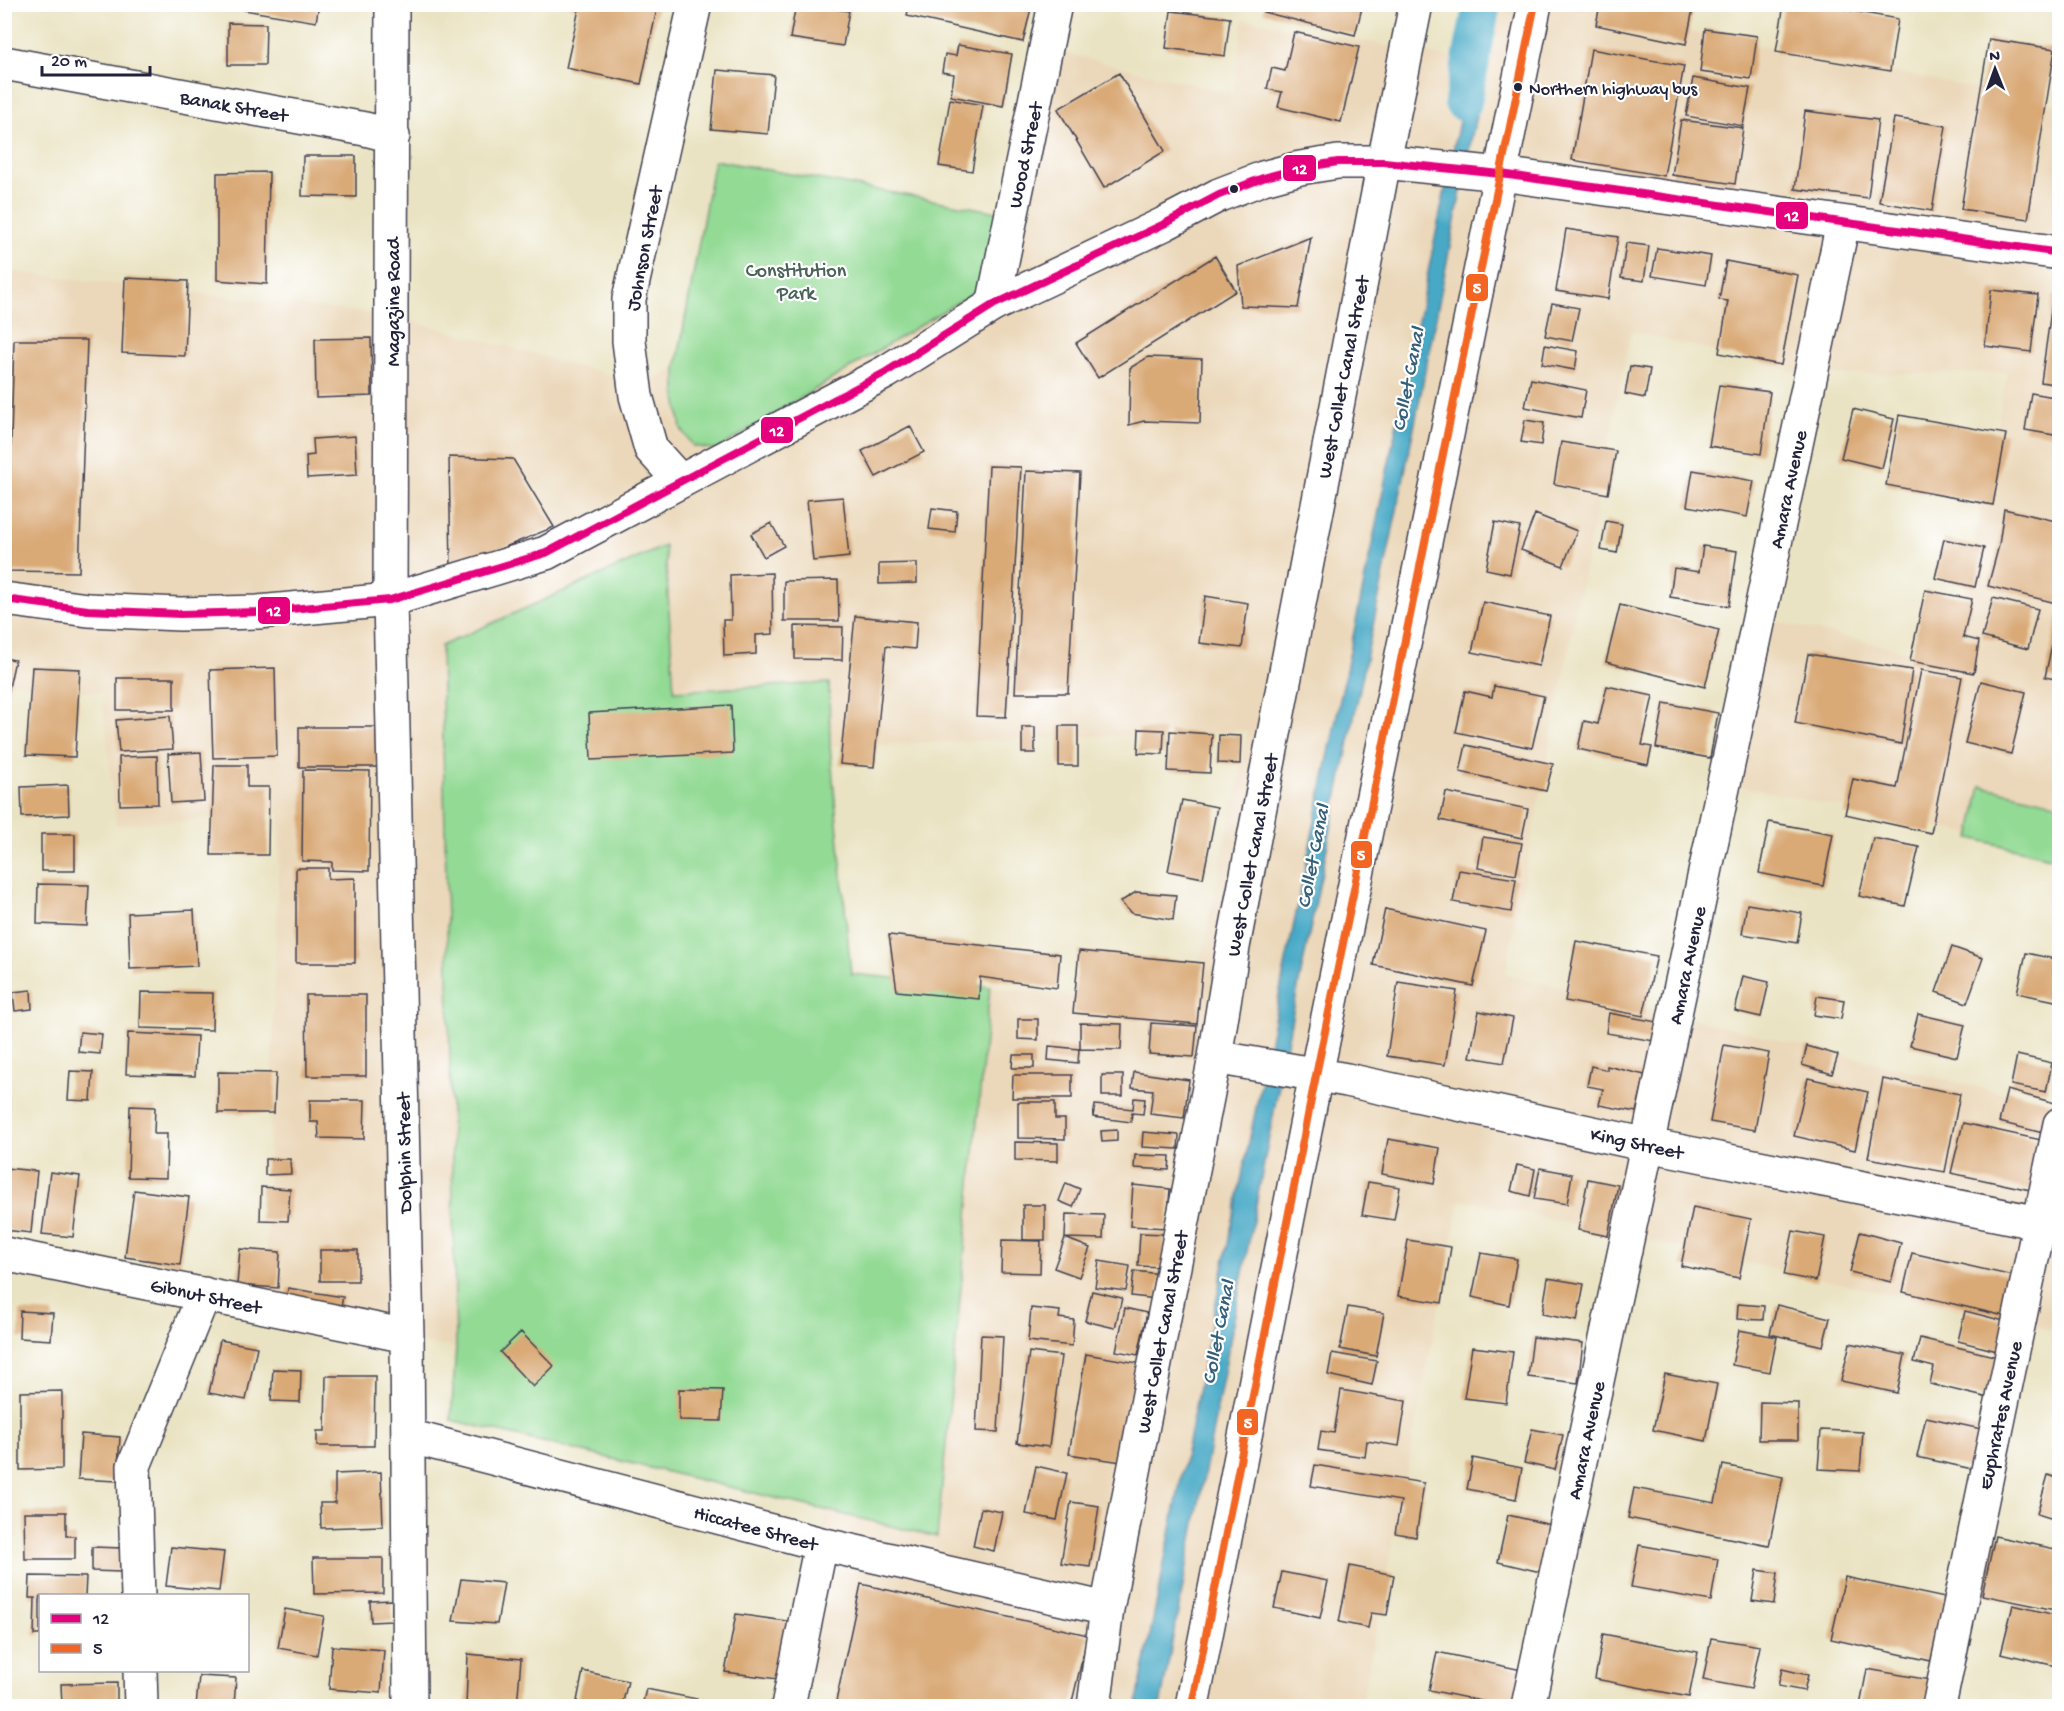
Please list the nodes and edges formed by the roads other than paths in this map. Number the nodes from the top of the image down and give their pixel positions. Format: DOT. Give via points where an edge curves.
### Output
graph roads {
  1 [pos="392,4"];
  2 [pos="695,4"];
  3 [pos="1055,4"];
  4 [pos="1416,4"];
  5 [pos="1535,4"];
  6 [pos="4,63"];
  7 [pos="393,136"];
  8 [pos="1384,162"];
  9 [pos="1491,173"];
  10 [pos="1843,223"];
  11 [pos="2060,253"];
  12 [pos="993,305"];
  13 [pos="680,482"];
  14 [pos="4,599"];
  15 [pos="390,600"];
  16 [pos="1215,1058"];
  17 [pos="1306,1073"];
  18 [pos="2060,1124"];
  19 [pos="1648,1145"];
  20 [pos="2049,1225"];
  21 [pos="4,1254"];
  22 [pos="204,1294"];
  23 [pos="407,1336"];
  24 [pos="408,1436"];
  25 [pos="821,1544"];
  26 [pos="138,1594"];
  27 [pos="1107,1609"];
  28 [pos="140,1672"];
  29 [pos="141,1707"];
  30 [pos="410,1707"];
  31 [pos="788,1707"];
  32 [pos="1094,1707"];
  33 [pos="1192,1707"];
  34 [pos="1528,1707"];
  35 [pos="1939,1707"];
  1 -- 7 [label="street, Magazine Road"];
  2 -- 13 [label="street, Johnson Street" via="629,299 629,341 636,396 651,449"];
  3 -- 12 [label="street, Wood Street"];
  4 -- 8 [label="street, West Collet Canal Street"];
  5 -- 9 [label="street"];
  6 -- 7 [label="street, Banak Street"];
  7 -- 15 [label="street, Magazine Road"];
  8 -- 9 [label="street"];
  8 -- 12 [label="street" via="1338,162 1263,178 1219,195"];
  8 -- 16 [label="street, West Collet Canal Street"];
  9 -- 10 [label="street"];
  9 -- 17 [label="street"];
  10 -- 11 [label="street"];
  10 -- 19 [label="street, Amara Avenue"];
  12 -- 13 [label="street" via="886,372"];
  13 -- 15 [label="street" via="546,553"];
  14 -- 15 [label="street" via="88,610 180,614 258,612"];
  15 -- 23 [label="street, Dolphin Street"];
  16 -- 17 [label="street, King Street"];
  16 -- 27 [label="street, West Collet Canal Street"];
  17 -- 19 [label="street, King Street"];
  17 -- 33 [label="street"];
  18 -- 20 [label="street, Euphrates Avenue"];
  19 -- 20 [label="street, King Street"];
  19 -- 34 [label="street, Amara Avenue"];
  20 -- 35 [label="street, Euphrates Avenue"];
  21 -- 22 [label="street, Gibnut Street"];
  22 -- 23 [label="street, Gibnut Street"];
  22 -- 26 [label="street" via="134,1466"];
  23 -- 24 [label="street, Dolphin Street"];
  24 -- 25 [label="street, Hiccatee Street"];
  24 -- 30 [label="street, Dolphin Street"];
  25 -- 27 [label="street, Hiccatee Street"];
  25 -- 31 [label="street"];
  27 -- 32 [label="street, West Collet Canal Street"];
  28 -- 29 [label="street"];
}
